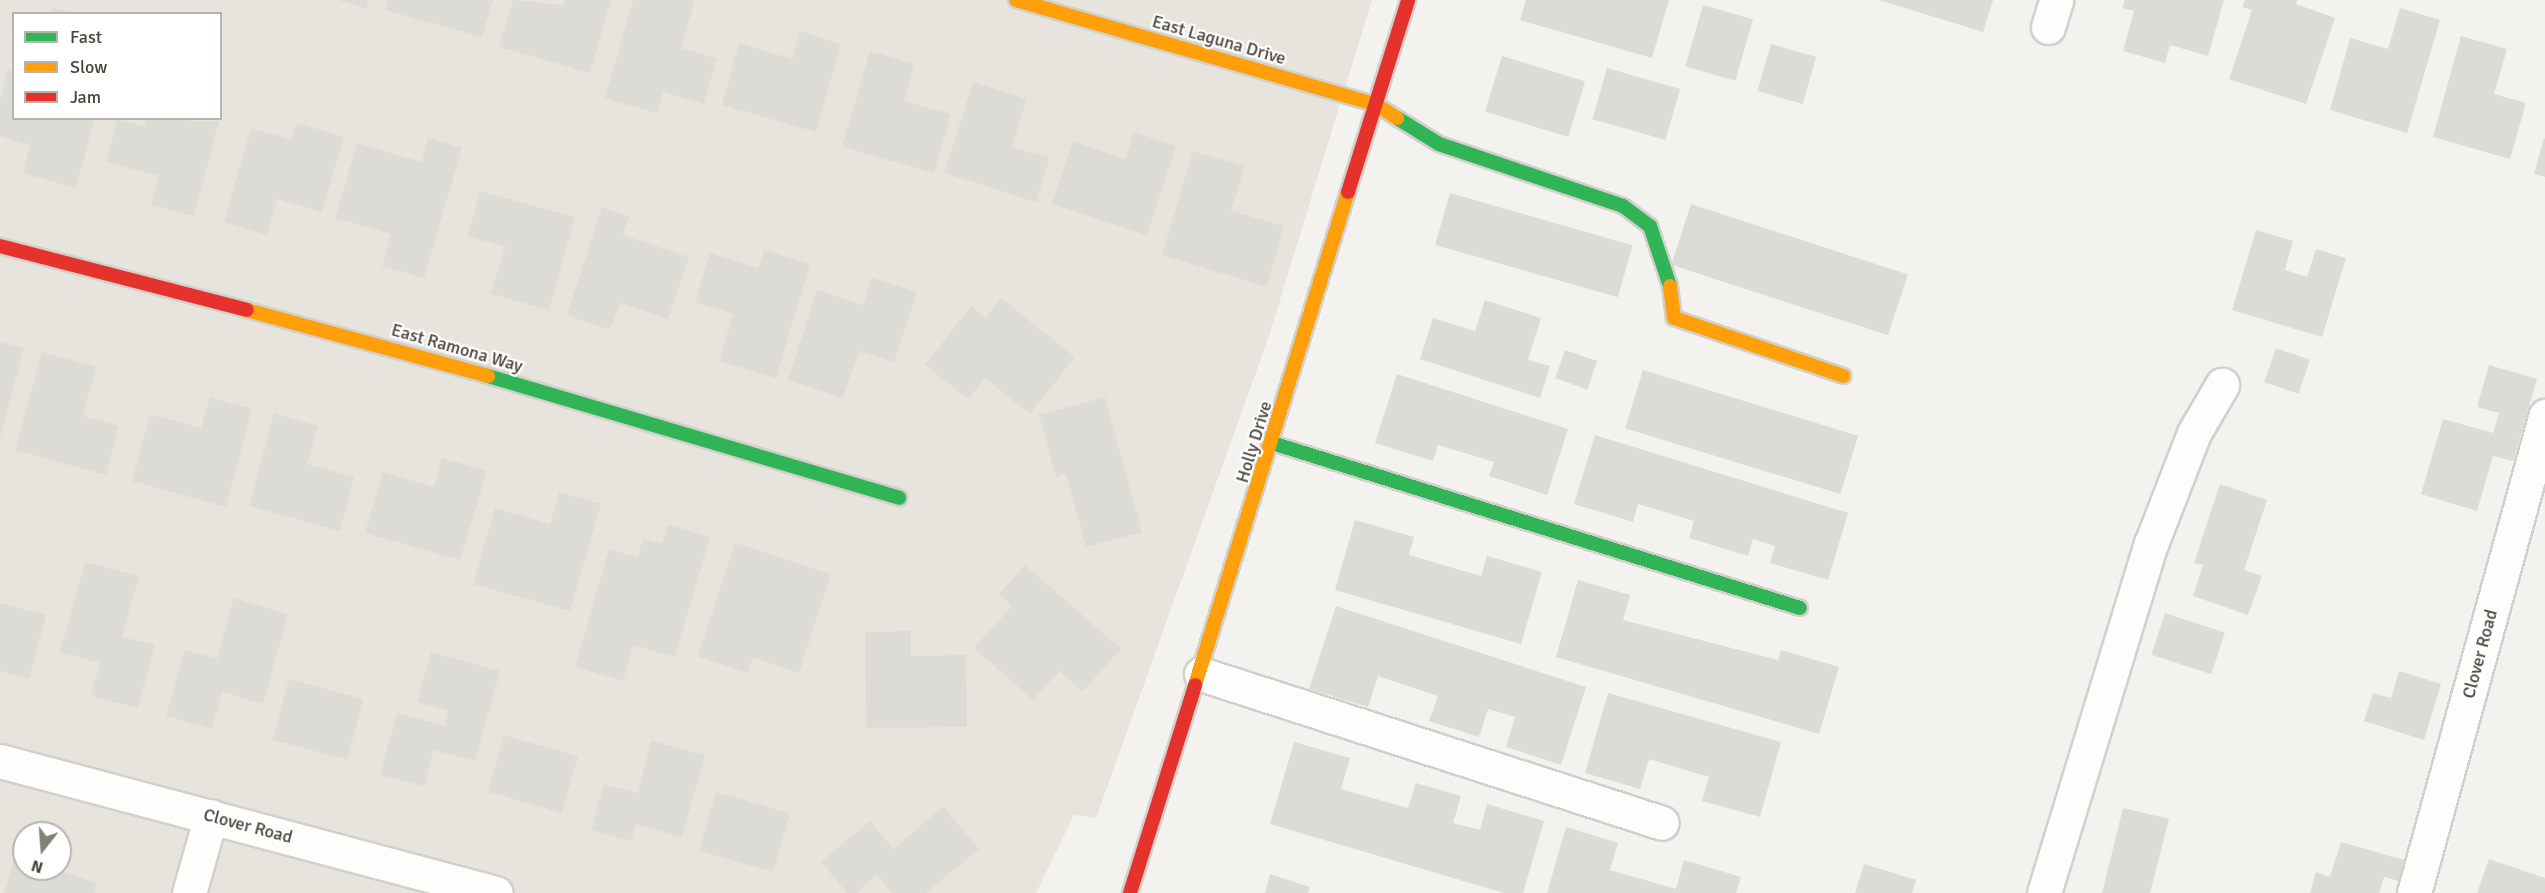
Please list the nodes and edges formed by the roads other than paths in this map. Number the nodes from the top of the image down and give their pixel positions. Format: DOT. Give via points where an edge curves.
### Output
graph roads {
  1 [pos="1016,0"];
  2 [pos="1408,0"];
  3 [pos="1377,105"];
  4 [pos="0,246"];
  5 [pos="1843,376"];
  6 [pos="2222,385"];
  7 [pos="2545,416"];
  8 [pos="1272,443"];
  9 [pos="899,498"];
  10 [pos="1800,608"];
  11 [pos="1201,674"];
  12 [pos="0,761"];
  13 [pos="212,816"];
  14 [pos="1661,823"];
  15 [pos="189,893"];
  16 [pos="496,893"];
  17 [pos="1130,893"];
  18 [pos="2044,893"];
  19 [pos="2414,893"];
  1 -- 3 [label="street, East Laguna Drive"];
  2 -- 3 [label="street, Holly Drive"];
  3 -- 5 [label="street, East Laguna Drive" via="1439,144 1623,206 1650,226 1670,285 1674,318"];
  3 -- 8 [label="street, Holly Drive"];
  4 -- 9 [label="street, East Ramona Way" via="388,346"];
  6 -- 18 [label="street" via="2194,433 2151,544"];
  7 -- 19 [label="street, Clover Road"];
  8 -- 10 [label="street"];
  8 -- 11 [label="street, Holly Drive"];
  11 -- 14 [label="street"];
  11 -- 17 [label="street, Holly Drive"];
  12 -- 13 [label="street, Clover Road"];
  13 -- 15 [label="street"];
  13 -- 16 [label="street, Clover Road"];
}
